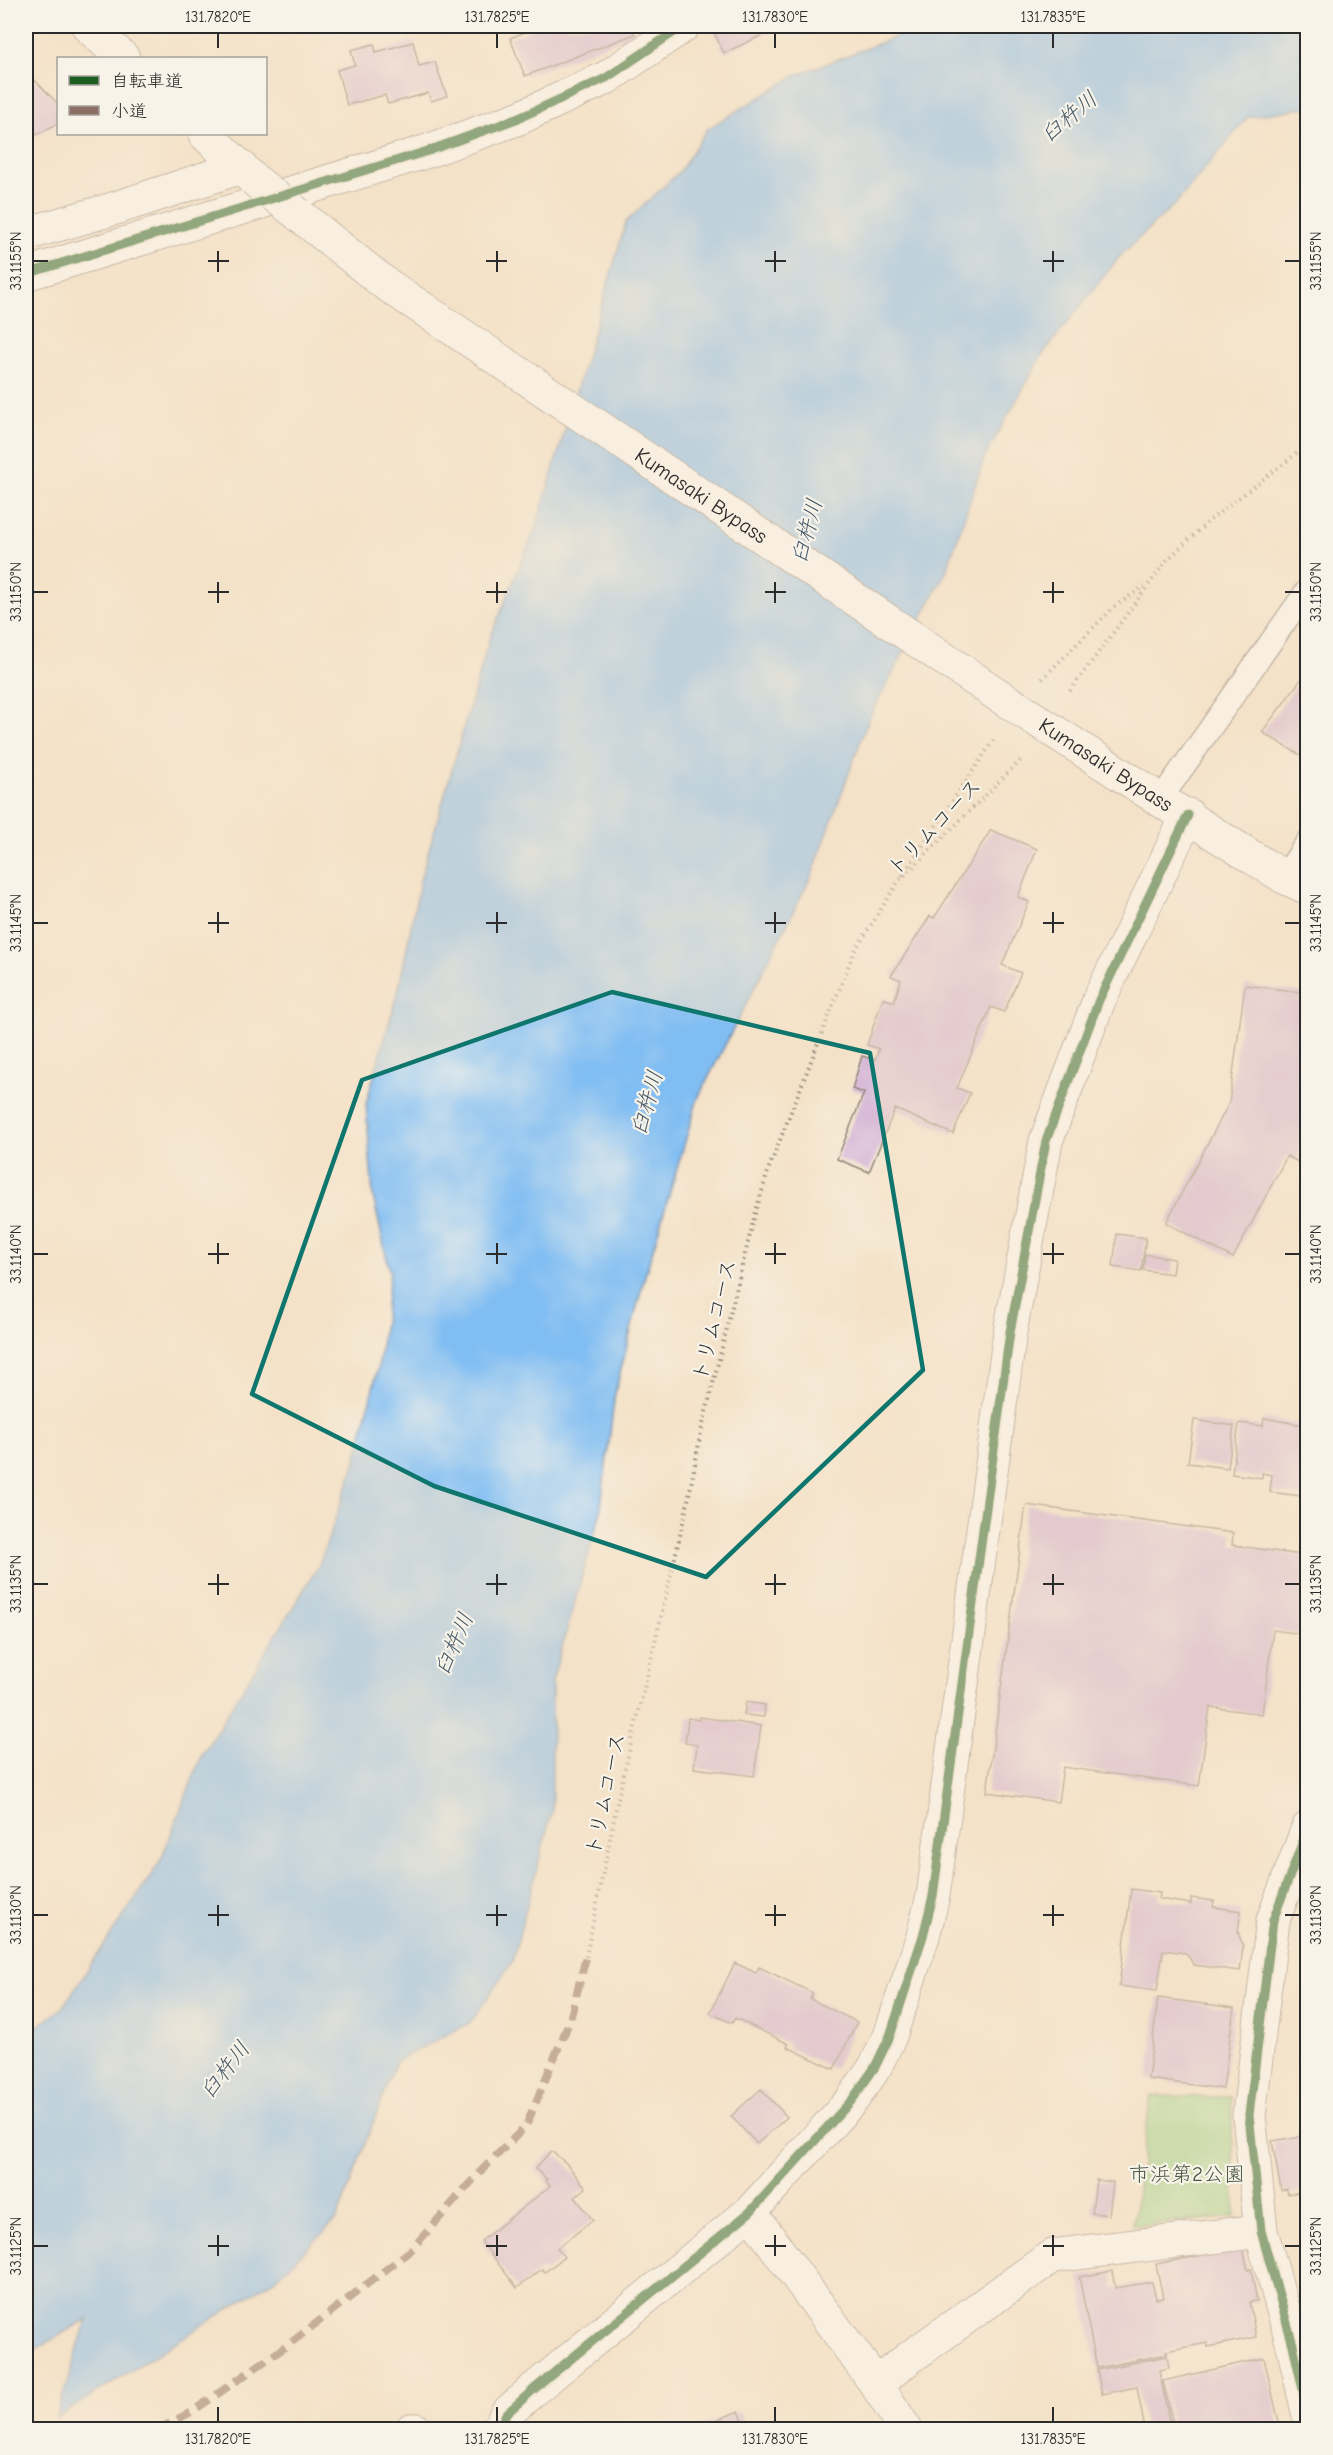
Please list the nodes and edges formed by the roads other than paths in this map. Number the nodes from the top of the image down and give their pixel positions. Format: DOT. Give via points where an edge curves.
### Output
graph roads {
  1 [pos="88,26"];
  2 [pos="682,26"];
  3 [pos="122,57"];
  4 [pos="206,135"];
  5 [pos="247,173"];
  6 [pos="26,234"];
  7 [pos="26,274"];
  8 [pos="1308,589"];
  9 [pos="1174,807"];
  10 [pos="1308,841"];
  11 [pos="1296,882"];
  12 [pos="1306,1834"];
  13 [pos="750,2212"];
  14 [pos="1261,2231"];
  15 [pos="876,2384"];
  16 [pos="1308,2412"];
  17 [pos="411,2430"];
  18 [pos="416,2430"];
  19 [pos="498,2430"];
  20 [pos="906,2430"];
  1 -- 3 [label="main road"];
  2 -- 7 [label="main road" via="606,78 519,118 428,151"];
  4 -- 5 [label="main road, Kumasaki Bypass"];
  5 -- 6 [label="main road"];
  5 -- 9 [label="main road, Kumasaki Bypass, bridge" via="383,282 998,694"];
  8 -- 9 [label="lane"];
  9 -- 11 [label="main road, Kumasaki Bypass"];
  9 -- 13 [label="main road" via="1046,1141 1010,1332 933,1896 905,1995 875,2067 852,2100"];
  10 -- 11 [label="lane"];
  12 -- 14 [label="main road" via="1273,1920 1249,2115"];
  13 -- 15 [label="main road"];
  13 -- 19 [label="main road" via="533,2390 506,2414"];
  14 -- 15 [label="main road" via="1052,2256"];
  14 -- 16 [label="main road"];
  15 -- 20 [label="main road"];
  17 -- 18 [label="main road"];
}
